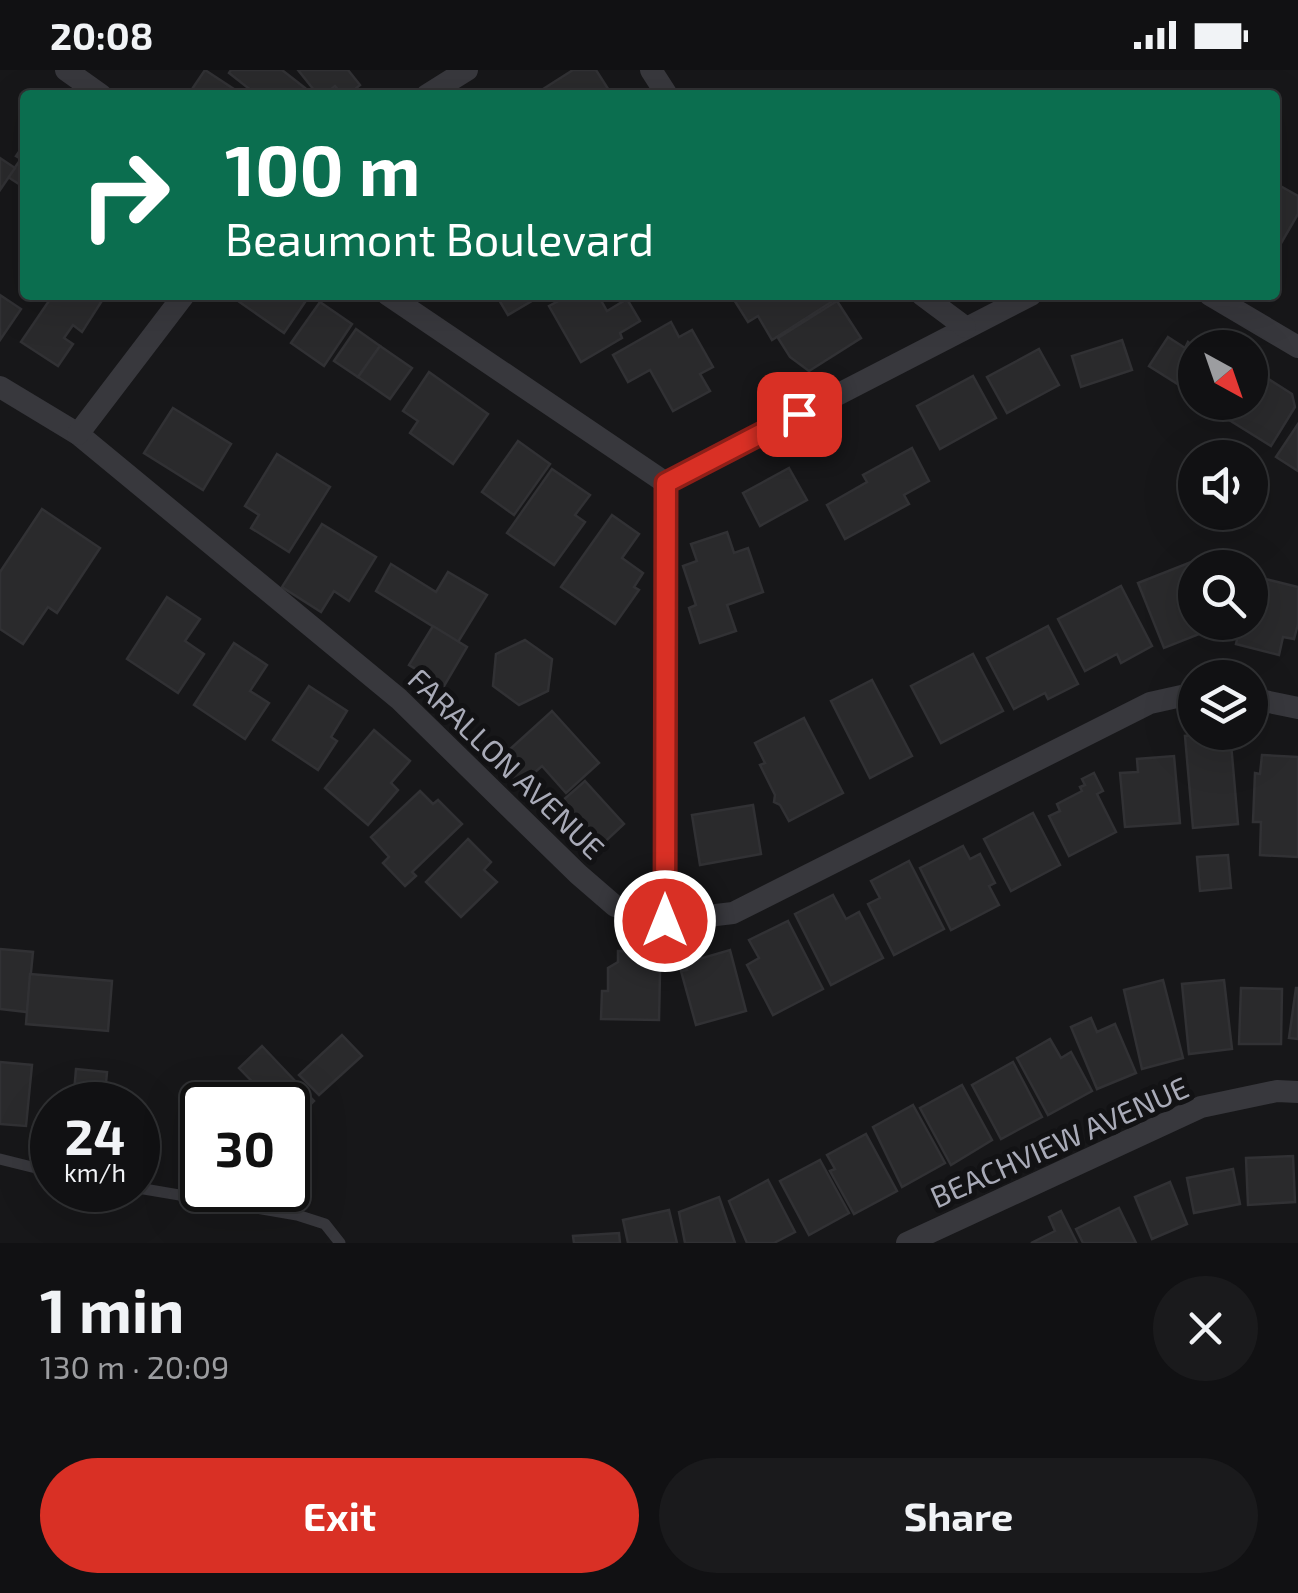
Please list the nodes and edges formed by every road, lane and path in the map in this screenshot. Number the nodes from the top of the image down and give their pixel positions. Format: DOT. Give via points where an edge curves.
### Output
graph roads {
  1 [pos="66,70"];
  2 [pos="467,70"];
  3 [pos="94,90"];
  4 [pos="435,90"];
  5 [pos="180,300"];
  6 [pos="395,300"];
  7 [pos="929,300"];
  8 [pos="1021,300"];
  9 [pos="1218,300"];
  10 [pos="965,327"];
  11 [pos="1298,347"];
  12 [pos="0,387"];
  13 [pos="78,434"];
  14 [pos="666,483"];
  15 [pos="1178,697"];
  16 [pos="1268,702"];
  17 [pos="1298,708"];
  18 [pos="665,921"];
  19 [pos="1298,1092"];
  20 [pos="0,1158"];
  21 [pos="30,1166"];
  22 [pos="160,1192"];
  23 [pos="340,1243"];
  24 [pos="906,1243"];
  1 -- 3 [label="street"];
  2 -- 4 [label="street"];
  5 -- 13 [label="street"];
  6 -- 14 [label="street"];
  7 -- 10 [label="street"];
  8 -- 10 [label="street"];
  9 -- 11 [label="street"];
  10 -- 14 [label="street"];
  12 -- 13 [label="street, FARALLON AVENUE"];
  13 -- 18 [label="street, FARALLON AVENUE" via="399,699 616,906"];
  14 -- 18 [label="street"];
  15 -- 18 [label="street, FARALLON AVENUE" via="1150,703 732,913"];
  16 -- 17 [label="street"];
  19 -- 24 [label="street, BEACHVIEW AVENUE" via="1201,1107"];
  20 -- 21 [label="lane"];
  22 -- 23 [label="lane" via="297,1215 326,1224"];
}
